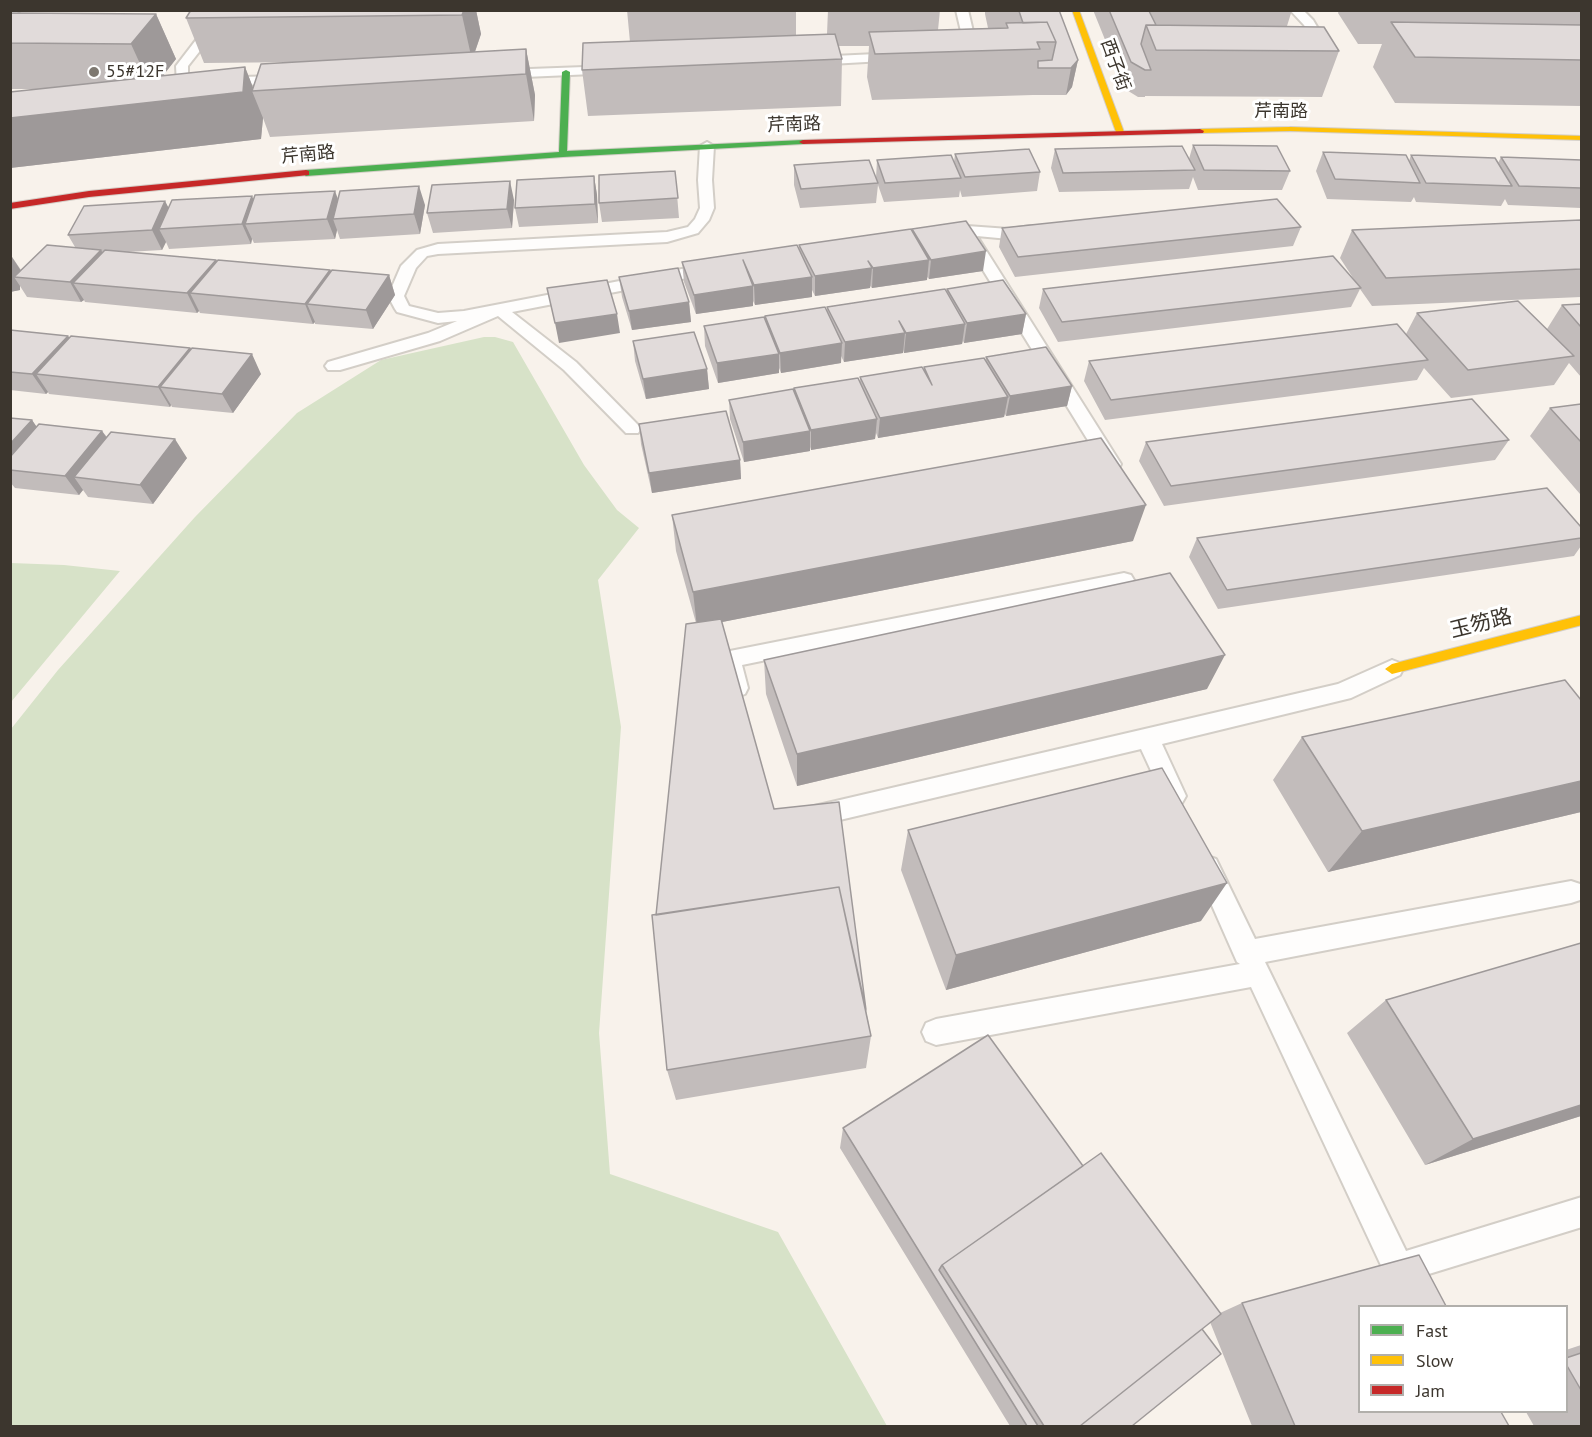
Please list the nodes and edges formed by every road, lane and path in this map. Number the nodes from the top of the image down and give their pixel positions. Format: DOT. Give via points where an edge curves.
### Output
graph roads {
  1 [pos="15,10"];
  2 [pos="226,10"];
  3 [pos="962,10"];
  4 [pos="1075,10"];
  5 [pos="1296,10"];
  6 [pos="10,15"];
  7 [pos="1326,52"];
  8 [pos="949,55"];
  9 [pos="913,57"];
  10 [pos="805,62"];
  11 [pos="626,70"];
  12 [pos="566,72"];
  13 [pos="494,74"];
  14 [pos="304,80"];
  15 [pos="1120,132"];
  16 [pos="1581,138"];
  17 [pos="707,146"];
  18 [pos="1378,146"];
  19 [pos="564,154"];
  20 [pos="10,206"];
  21 [pos="1043,230"];
  22 [pos="967,231"];
  23 [pos="920,236"];
  24 [pos="723,266"];
  25 [pos="499,310"];
  26 [pos="334,366"];
  27 [pos="632,429"];
  28 [pos="1123,482"];
  29 [pos="1124,580"];
  30 [pos="1581,620"];
  31 [pos="1392,669"];
  32 [pos="742,704"];
  33 [pos="1148,738"];
  34 [pos="785,822"];
  35 [pos="1571,892"];
  36 [pos="1251,963"];
  37 [pos="936,1032"];
  38 [pos="1581,1212"];
  39 [pos="1399,1268"];
  40 [pos="1416,1305"];
  1 -- 6 [label="lane"];
  2 -- 14 [label="lane" via="182,66 182,81"];
  3 -- 8 [label="lane" via="969,40 966,49"];
  4 -- 15 [label="main road, 西子街"];
  5 -- 7 [label="lane" via="1309,23"];
  9 -- 10 [label="lane"];
  11 -- 12 [label="lane"];
  12 -- 13 [label="lane"];
  12 -- 19 [label="main road"];
  15 -- 16 [label="main road, 芹南路" via="1290,129"];
  15 -- 17 [label="main road, 芹南路"];
  15 -- 18 [label="main road"];
  17 -- 19 [label="main road, 芹南路"];
  17 -- 25 [label="lane" via="707,208 693,230 667,237 438,249 422,253 409,266 396,296 403,309 438,318"];
  19 -- 20 [label="main road, 芹南路" via="232,179"];
  21 -- 22 [label="lane" via="1009,234"];
  22 -- 23 [label="lane"];
  22 -- 28 [label="lane"];
  24 -- 25 [label="lane"];
  25 -- 26 [label="lane" via="434,337"];
  25 -- 27 [label="lane" via="570,366"];
  29 -- 32 [label="lane" via="730,659"];
  30 -- 31 [label="main road, 玉笏路"];
  31 -- 33 [label="lane" via="1343,692"];
  33 -- 34 [label="lane"];
  33 -- 36 [label="lane"];
  35 -- 36 [label="lane"];
  36 -- 37 [label="lane"];
  36 -- 39 [label="lane"];
  38 -- 39 [label="lane"];
  39 -- 40 [label="lane"];
}
